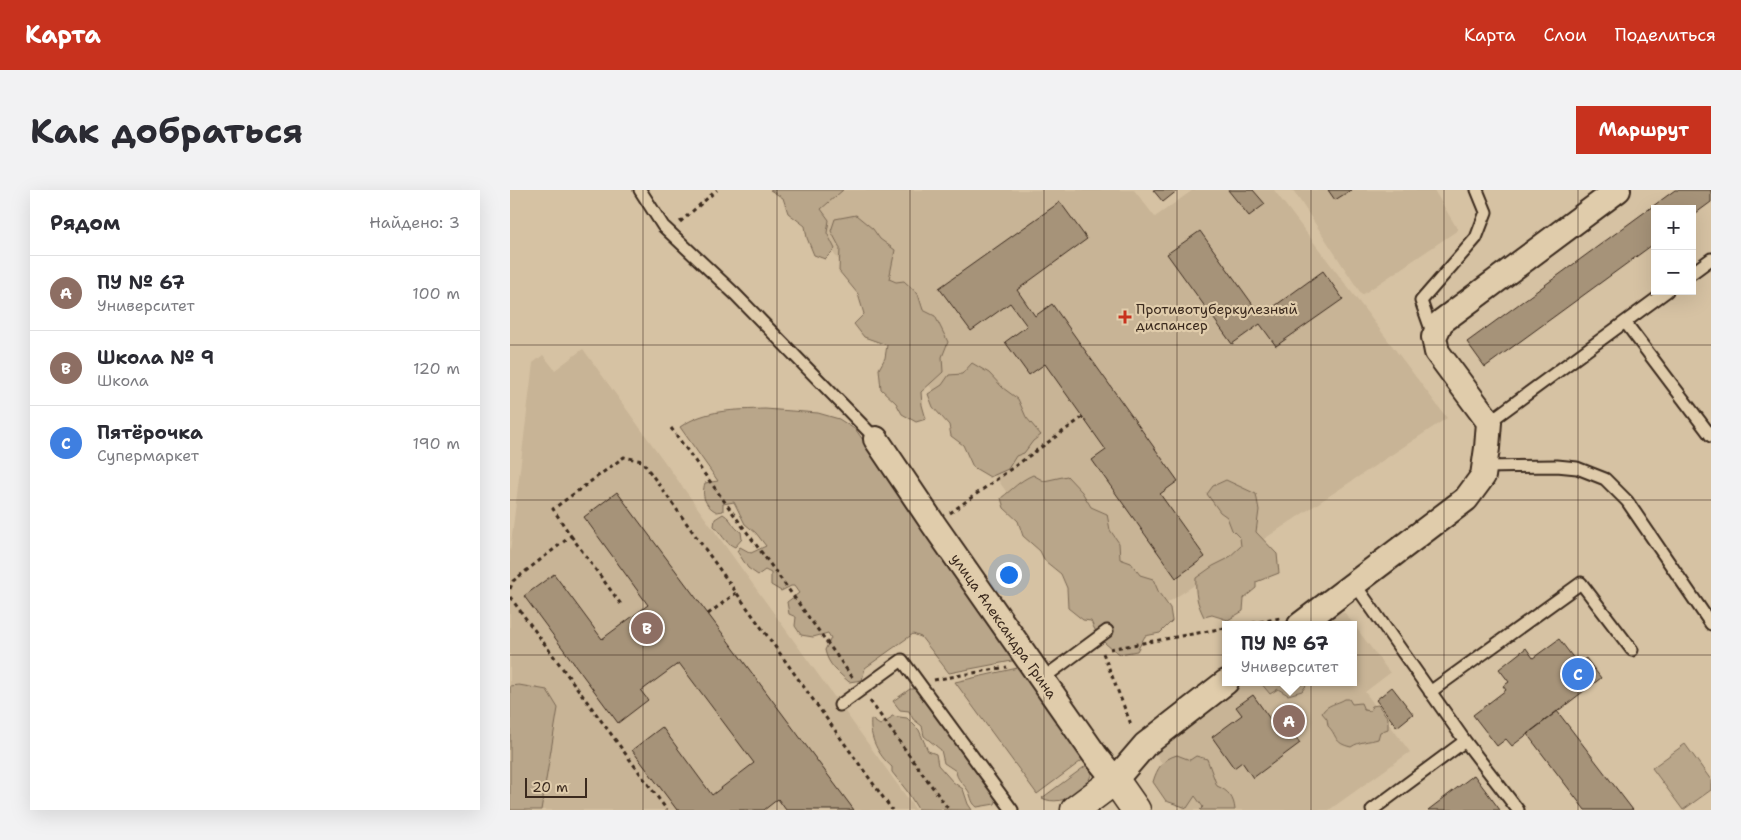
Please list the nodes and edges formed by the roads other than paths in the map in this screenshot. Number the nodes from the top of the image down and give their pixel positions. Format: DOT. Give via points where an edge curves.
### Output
graph roads {
  1 [pos="640,190"];
  2 [pos="1477,190"];
  3 [pos="1618,190"];
  4 [pos="1711,259"];
  5 [pos="1696,270"];
  6 [pos="1662,295"];
  7 [pos="1625,322"];
  8 [pos="1434,337"];
  9 [pos="1489,422"];
  10 [pos="1711,436"];
  11 [pos="876,439"];
  12 [pos="1484,466"];
  13 [pos="1354,583"];
  14 [pos="1305,621"];
  15 [pos="1711,624"];
  16 [pos="1107,631"];
  17 [pos="1632,650"];
  18 [pos="1036,671"];
  19 [pos="1222,685"];
  20 [pos="1430,692"];
  21 [pos="840,705"];
  22 [pos="1465,742"];
  23 [pos="1115,780"];
  24 [pos="1012,810"];
  25 [pos="1075,810"];
  26 [pos="1136,810"];
  27 [pos="1372,810"];
  28 [pos="1518,810"];
  1 -- 11 [label="lane" via="668,232 735,294"];
  2 -- 8 [label="lane" via="1486,212 1476,238 1421,301"];
  3 -- 8 [label="street" via="1441,322"];
  4 -- 5 [label="lane"];
  6 -- 7 [label="lane"];
  7 -- 9 [label="lane"];
  7 -- 10 [label="lane"];
  8 -- 9 [label="street" via="1437,352"];
  9 -- 12 [label="street"];
  11 -- 18 [label="street, улица Александра Грина"];
  12 -- 13 [label="street" via="1483,476 1466,499"];
  12 -- 15 [label="lane" via="1557,466 1577,468 1605,478 1627,501"];
  13 -- 14 [label="street"];
  13 -- 20 [label="lane"];
  16 -- 18 [label="lane"];
  17 -- 20 [label="lane" via="1581,583"];
  18 -- 23 [label="street, улица Александра Грина"];
  19 -- 23 [label="street" via="1145,745"];
  20 -- 22 [label="lane"];
  21 -- 24 [label="lane" via="902,660"];
  22 -- 27 [label="lane"];
  22 -- 28 [label="lane"];
  23 -- 25 [label="street"];
  23 -- 26 [label="street, улица Александра Грина"];
}
